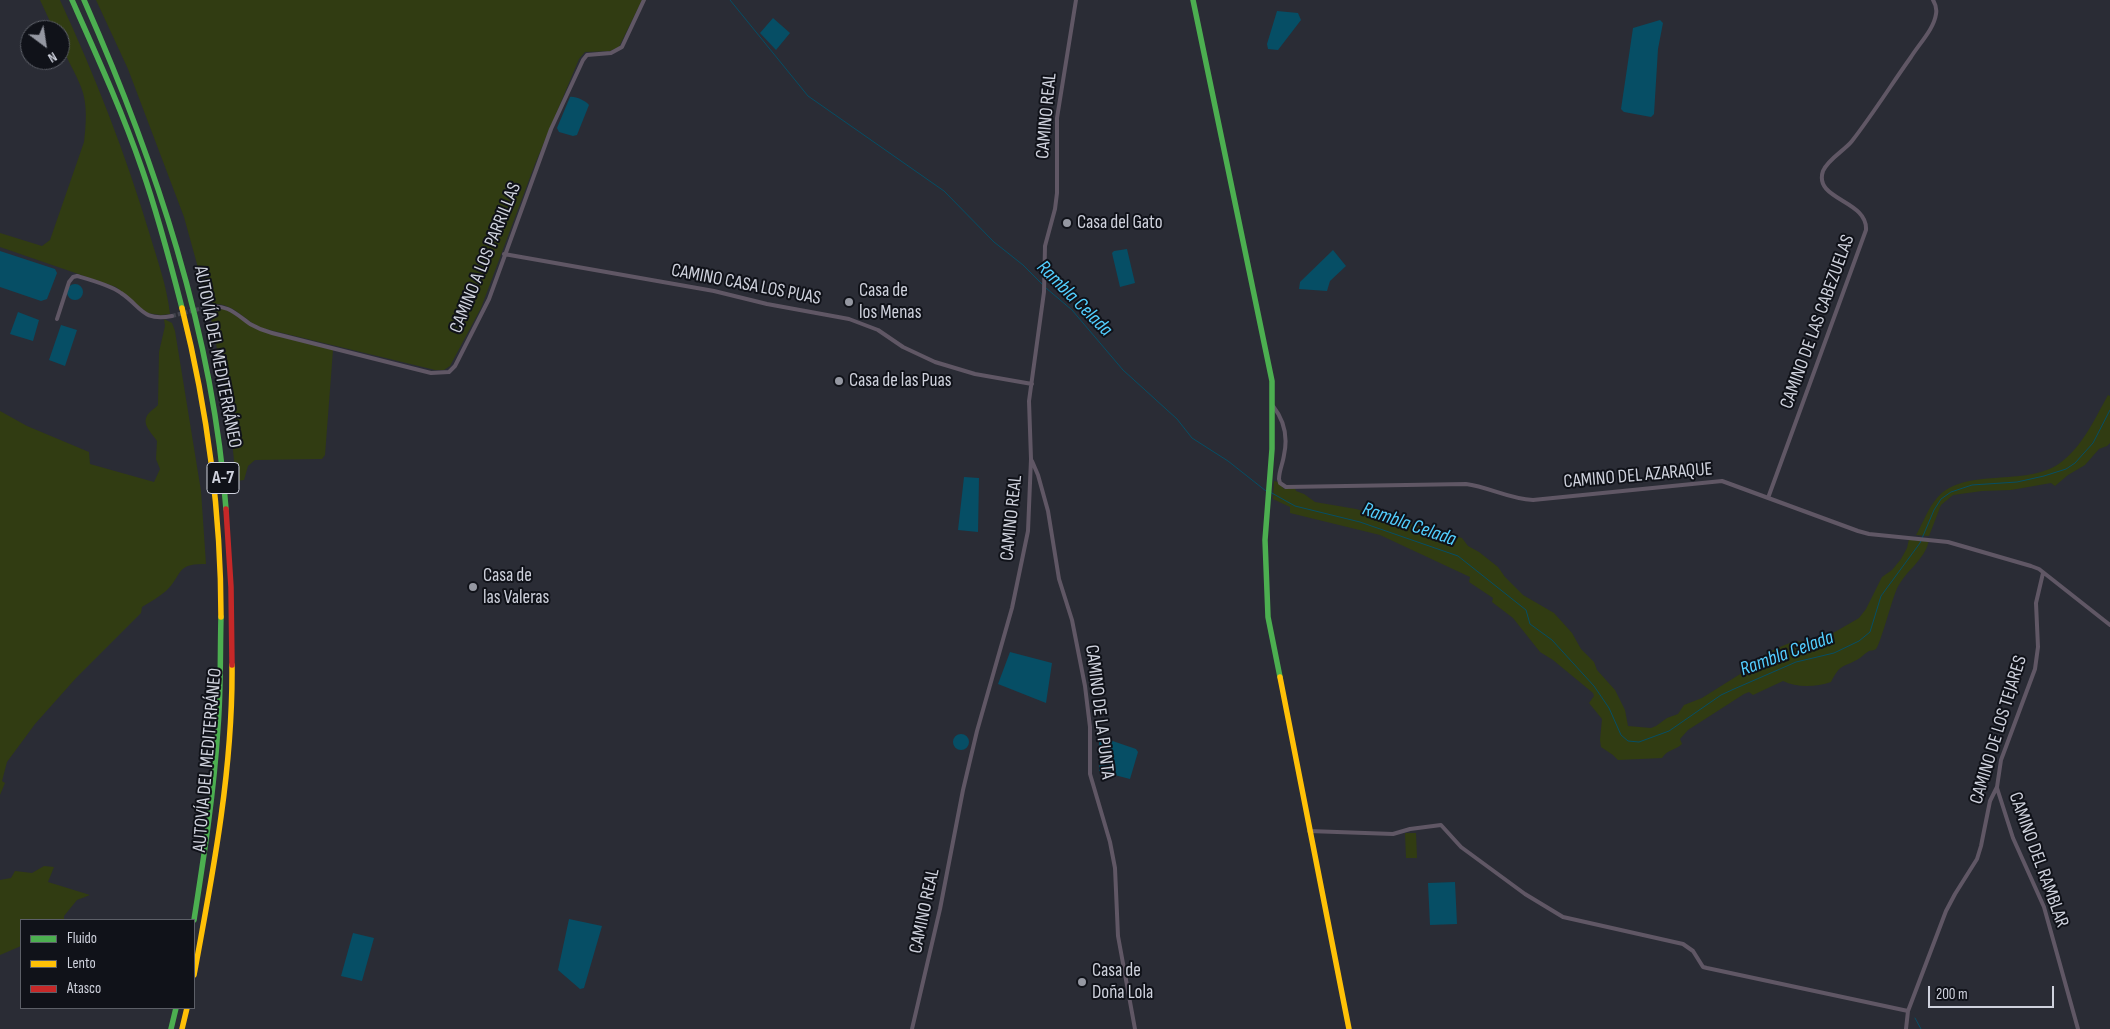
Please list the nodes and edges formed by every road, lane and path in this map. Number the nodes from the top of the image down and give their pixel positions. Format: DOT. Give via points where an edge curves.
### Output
graph roads {
  1 [pos="72,0"];
  2 [pos="84,0"];
  3 [pos="644,0"];
  4 [pos="1076,0"];
  5 [pos="1193,0"];
  6 [pos="1933,0"];
  7 [pos="504,254"];
  8 [pos="208,307"];
  9 [pos="172,316"];
  10 [pos="57,320"];
  11 [pos="1032,384"];
  12 [pos="1272,406"];
  13 [pos="1032,459"];
  14 [pos="1768,498"];
  15 [pos="2042,573"];
  16 [pos="2110,625"];
  17 [pos="1997,787"];
  18 [pos="2000,799"];
  19 [pos="1990,801"];
  20 [pos="1309,831"];
  21 [pos="194,919"];
  22 [pos="195,969"];
  23 [pos="176,1009"];
  24 [pos="187,1009"];
  25 [pos="1908,1011"];
  26 [pos="171,1029"];
  27 [pos="182,1029"];
  28 [pos="912,1029"];
  29 [pos="1135,1029"];
  30 [pos="1349,1029"];
  31 [pos="1906,1029"];
  32 [pos="2078,1029"];
  1 -- 21 [label="main road, AUTOVÍA DEL MEDITERRÁNEO / A-7" via="121,110 159,217 186,318 211,464 219,548 220,700 208,833"];
  2 -- 22 [label="main road, AUTOVÍA DEL MEDITERRÁNEO / A-7" via="141,131 176,236 204,354 222,459 229,540 231,695 216,852"];
  3 -- 7 [label="street, CAMINO A LOS PARRILLAS" via="622,48 611,53 587,54 583,60 551,129"];
  4 -- 11 [label="street, CAMINO REAL" via="1058,118 1057,193 1046,246 1044,292"];
  5 -- 12 [label="main road" via="1267,351"];
  6 -- 14 [label="street, CAMINO DE LAS CABEZUELAS" via="1936,14 1930,28 1851,142 1822,173 1825,188 1860,212 1865,218 1866,230"];
  7 -- 8 [label="street, CAMINO A LOS PARRILLAS" via="474,332 455,366 444,374 272,333 258,329 234,310"];
  7 -- 11 [label="street, CAMINO CASA LOS PUAS" via="714,291 849,319 878,330 935,362 975,374"];
  9 -- 10 [label="street" via="150,316 139,311 120,292 77,276 69,282"];
  11 -- 13 [label="street, CAMINO REAL" via="1029,400"];
  12 -- 14 [label="street, CAMINO DEL AZARAQUE" via="1281,416 1284,426 1284,454 1279,479 1286,487 1466,484 1533,500 1717,481"];
  12 -- 20 [label="main road" via="1264,540 1268,617"];
  13 -- 28 [label="street, CAMINO REAL" via="1028,531 1022,567 977,731"];
  13 -- 29 [label="street, CAMINO DE LA PUNTA" via="1048,511 1059,579 1072,620 1086,686 1090,774 1115,868 1118,936"];
  14 -- 15 [label="street, CAMINO DEL AZARAQUE" via="1858,532 1948,542 2031,566"];
  15 -- 16 [label="street, CAMINO DEL AZARAQUE"];
  15 -- 17 [label="street, CAMINO DE LOS TEJARES" via="2036,603 2037,664 2002,757"];
  17 -- 18 [label="street, CAMINO DEL RAMBLAR"];
  17 -- 19 [label="street, CAMINO DE LOS TEJARES"];
  18 -- 19 [label="street"];
  18 -- 32 [label="street, CAMINO DEL RAMBLAR" via="2013,838 2042,901"];
  19 -- 25 [label="street, CAMINO DE LOS TEJARES" via="1979,852 1946,911"];
  20 -- 25 [label="street" via="1392,834 1410,828 1441,826 1461,848 1563,917 1683,944 1703,967"];
  20 -- 30 [label="main road"];
  23 -- 26 [label="main road"];
  24 -- 27 [label="main road"];
  25 -- 31 [label="street, CAMINO DE LOS TEJARES"];
}
